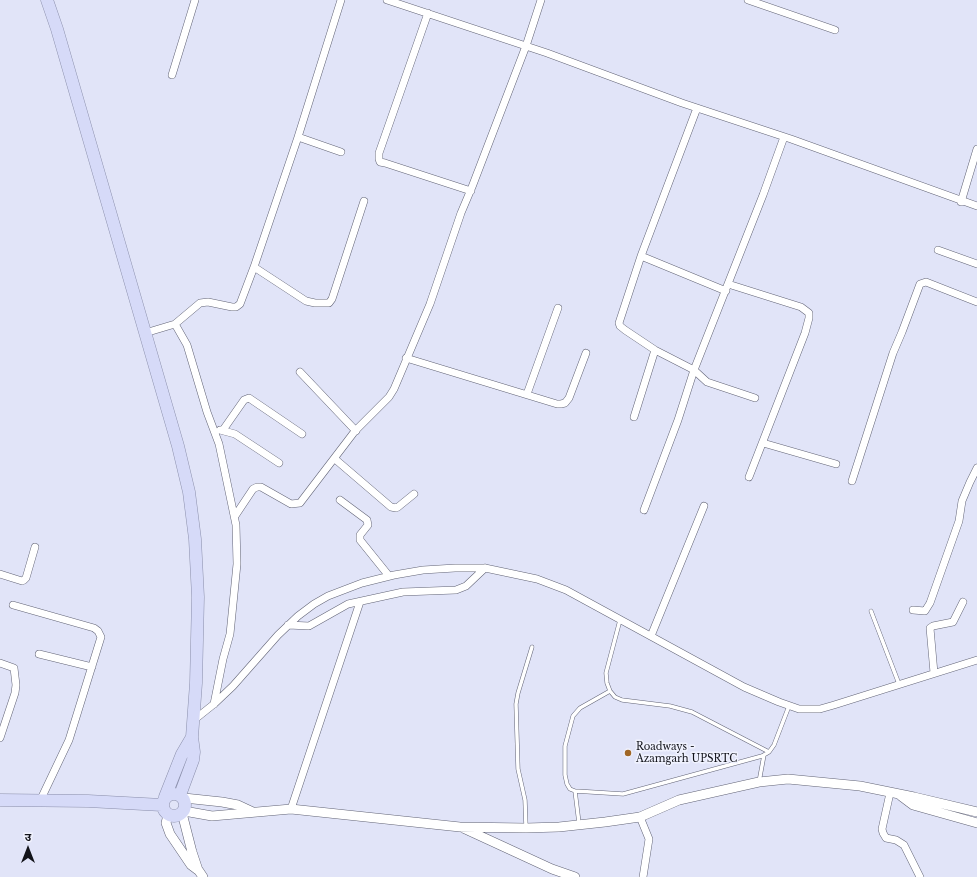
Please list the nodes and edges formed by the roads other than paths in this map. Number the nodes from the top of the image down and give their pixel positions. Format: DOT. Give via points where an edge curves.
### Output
graph roads {
  1 [pos="47,0"];
  2 [pos="195,0"];
  3 [pos="341,0"];
  4 [pos="387,0"];
  5 [pos="541,0"];
  6 [pos="748,0"];
  7 [pos="428,14"];
  8 [pos="835,30"];
  9 [pos="526,46"];
  10 [pos="172,75"];
  11 [pos="697,108"];
  12 [pos="298,137"];
  13 [pos="784,137"];
  14 [pos="977,149"];
  15 [pos="341,152"];
  16 [pos="470,191"];
  17 [pos="364,201"];
  18 [pos="962,202"];
  19 [pos="977,206"];
  20 [pos="938,250"];
  21 [pos="641,256"];
  22 [pos="977,264"];
  23 [pos="254,267"];
  24 [pos="727,287"];
  25 [pos="977,302"];
  26 [pos="558,308"];
  27 [pos="175,324"];
  28 [pos="145,333"];
  29 [pos="656,350"];
  30 [pos="586,353"];
  31 [pos="406,358"];
  32 [pos="694,370"];
  33 [pos="300,372"];
  34 [pos="527,394"];
  35 [pos="755,398"];
  36 [pos="634,417"];
  37 [pos="214,430"];
  38 [pos="223,430"];
  39 [pos="356,431"];
  40 [pos="302,434"];
  41 [pos="762,443"];
  42 [pos="335,459"];
  43 [pos="279,463"];
  44 [pos="836,464"];
  45 [pos="977,468"];
  46 [pos="749,477"];
  47 [pos="852,481"];
  48 [pos="414,494"];
  49 [pos="340,500"];
  50 [pos="704,506"];
  51 [pos="644,510"];
  52 [pos="235,516"];
  53 [pos="35,547"];
  54 [pos="485,568"];
  55 [pos="0,574"];
  56 [pos="389,576"];
  57 [pos="360,602"];
  58 [pos="963,602"];
  59 [pos="13,605"];
  60 [pos="913,610"];
  61 [pos="871,611"];
  62 [pos="620,619"];
  63 [pos="288,625"];
  64 [pos="651,636"];
  65 [pos="532,647"];
  66 [pos="39,654"];
  67 [pos="977,660"];
  68 [pos="0,663"];
  69 [pos="92,667"];
  70 [pos="934,672"];
  71 [pos="899,684"];
  72 [pos="610,691"];
  73 [pos="214,704"];
  74 [pos="789,706"];
  75 [pos="194,720"];
  76 [pos="192,737"];
  77 [pos="0,738"];
  78 [pos="769,752"];
  79 [pos="764,756"];
  80 [pos="759,782"];
  81 [pos="575,791"];
  82 [pos="890,792"];
  83 [pos="900,795"];
  84 [pos="182,797"];
  85 [pos="0,800"];
  86 [pos="40,801"];
  87 [pos="165,806"];
  88 [pos="291,809"];
  89 [pos="183,812"];
  90 [pos="977,812"];
  91 [pos="255,813"];
  92 [pos="640,816"];
  93 [pos="977,823"];
  94 [pos="579,825"];
  95 [pos="460,827"];
  96 [pos="526,828"];
  97 [pos="201,874"];
  98 [pos="575,877"];
  99 [pos="643,877"];
  100 [pos="920,877"];
  1 -- 28 [label="highway"];
  2 -- 10 [label="street"];
  3 -- 12 [label="street"];
  4 -- 7 [label="street"];
  5 -- 9 [label="street"];
  6 -- 8 [label="street"];
  7 -- 9 [label="street"];
  7 -- 16 [label="street" via="379,153 379,160"];
  9 -- 11 [label="street"];
  9 -- 16 [label="street"];
  11 -- 13 [label="street"];
  11 -- 21 [label="street"];
  12 -- 15 [label="street"];
  12 -- 23 [label="street"];
  13 -- 18 [label="street"];
  13 -- 24 [label="street"];
  14 -- 18 [label="street"];
  16 -- 31 [label="street" via="430,304"];
  17 -- 23 [label="street" via="329,303 306,301"];
  18 -- 19 [label="street"];
  20 -- 22 [label="street"];
  21 -- 24 [label="street"];
  21 -- 29 [label="street" via="619,323 625,330"];
  23 -- 27 [label="street" via="240,304 232,308 208,302 200,303"];
  24 -- 32 [label="street"];
  24 -- 41 [label="street" via="801,306 809,313 807,328"];
  25 -- 47 [label="street" via="921,282 893,354"];
  26 -- 34 [label="street"];
  27 -- 28 [label="street"];
  27 -- 37 [label="street" via="187,345"];
  28 -- 75 [label="highway" via="178,446 195,539 198,597"];
  29 -- 32 [label="street"];
  29 -- 36 [label="street"];
  30 -- 34 [label="street" via="565,403 557,404"];
  31 -- 34 [label="street"];
  31 -- 39 [label="street" via="389,397"];
  32 -- 35 [label="street" via="710,383"];
  32 -- 51 [label="street"];
  33 -- 39 [label="street"];
  37 -- 38 [label="street"];
  37 -- 52 [label="street"];
  38 -- 40 [label="street" via="244,400 249,398"];
  38 -- 43 [label="street" via="235,434"];
  39 -- 42 [label="street"];
  41 -- 44 [label="street"];
  41 -- 46 [label="street"];
  42 -- 48 [label="street" via="392,507 398,507"];
  42 -- 52 [label="street" via="300,503 291,504 257,487 253,488"];
  45 -- 60 [label="street" via="962,501 959,521 930,603 925,611"];
  49 -- 56 [label="street" via="367,520 368,525 360,535 360,540"];
  50 -- 64 [label="street"];
  52 -- 73 [label="street" via="237,558 230,634"];
  53 -- 55 [label="street" via="24,580"];
  54 -- 56 [label="street" via="423,570"];
  54 -- 57 [label="street" via="466,586 456,590 403,592"];
  54 -- 62 [label="street" via="537,579 566,590"];
  56 -- 63 [label="street" via="328,596"];
  57 -- 63 [label="street" via="348,604 309,626"];
  57 -- 88 [label="street"];
  58 -- 70 [label="street" via="953,622 930,628"];
  59 -- 69 [label="street" via="98,631 101,637"];
  61 -- 71 [label="lane"];
  62 -- 64 [label="street"];
  62 -- 72 [label="lane" via="606,673"];
  63 -- 73 [label="street"];
  64 -- 74 [label="street" via="744,687"];
  65 -- 96 [label="lane" via="516,704 518,768 525,800"];
  66 -- 69 [label="street"];
  67 -- 70 [label="street"];
  68 -- 77 [label="street" via="14,668 16,685"];
  69 -- 86 [label="street" via="66,748"];
  70 -- 71 [label="street"];
  71 -- 74 [label="street" via="820,709 799,709"];
  72 -- 78 [label="lane" via="622,700 670,706 692,712"];
  72 -- 81 [label="lane" via="580,708 571,721 566,746 565,775 570,789"];
  73 -- 75 [label="street"];
  74 -- 78 [label="lane" via="778,738"];
  75 -- 76 [label="highway"];
  76 -- 84 [label="highway" via="193,760"];
  76 -- 87 [label="highway" via="182,754"];
  78 -- 79 [label="lane"];
  79 -- 80 [label="lane"];
  79 -- 81 [label="lane" via="623,794"];
  80 -- 82 [label="street" via="788,779 860,786"];
  80 -- 92 [label="street" via="679,800"];
  81 -- 94 [label="lane"];
  82 -- 83 [label="street"];
  82 -- 100 [label="street" via="883,833 886,838 904,845"];
  83 -- 90 [label="street"];
  83 -- 93 [label="street" via="914,805"];
  84 -- 87 [label="highway" via="175,793 170,794"];
  84 -- 89 [label="highway" via="185,807"];
  84 -- 91 [label="street" via="230,803"];
  85 -- 86 [label="highway"];
  86 -- 87 [label="highway"];
  87 -- 89 [label="highway" via="173,816"];
  87 -- 97 [label="street" via="166,823 170,834"];
  88 -- 91 [label="street"];
  88 -- 95 [label="street"];
  89 -- 91 [label="street" via="212,816"];
  89 -- 97 [label="street" via="192,852"];
  92 -- 94 [label="street"];
  92 -- 99 [label="street" via="649,839"];
  94 -- 96 [label="street"];
  95 -- 96 [label="street"];
  95 -- 98 [label="street"];
}
